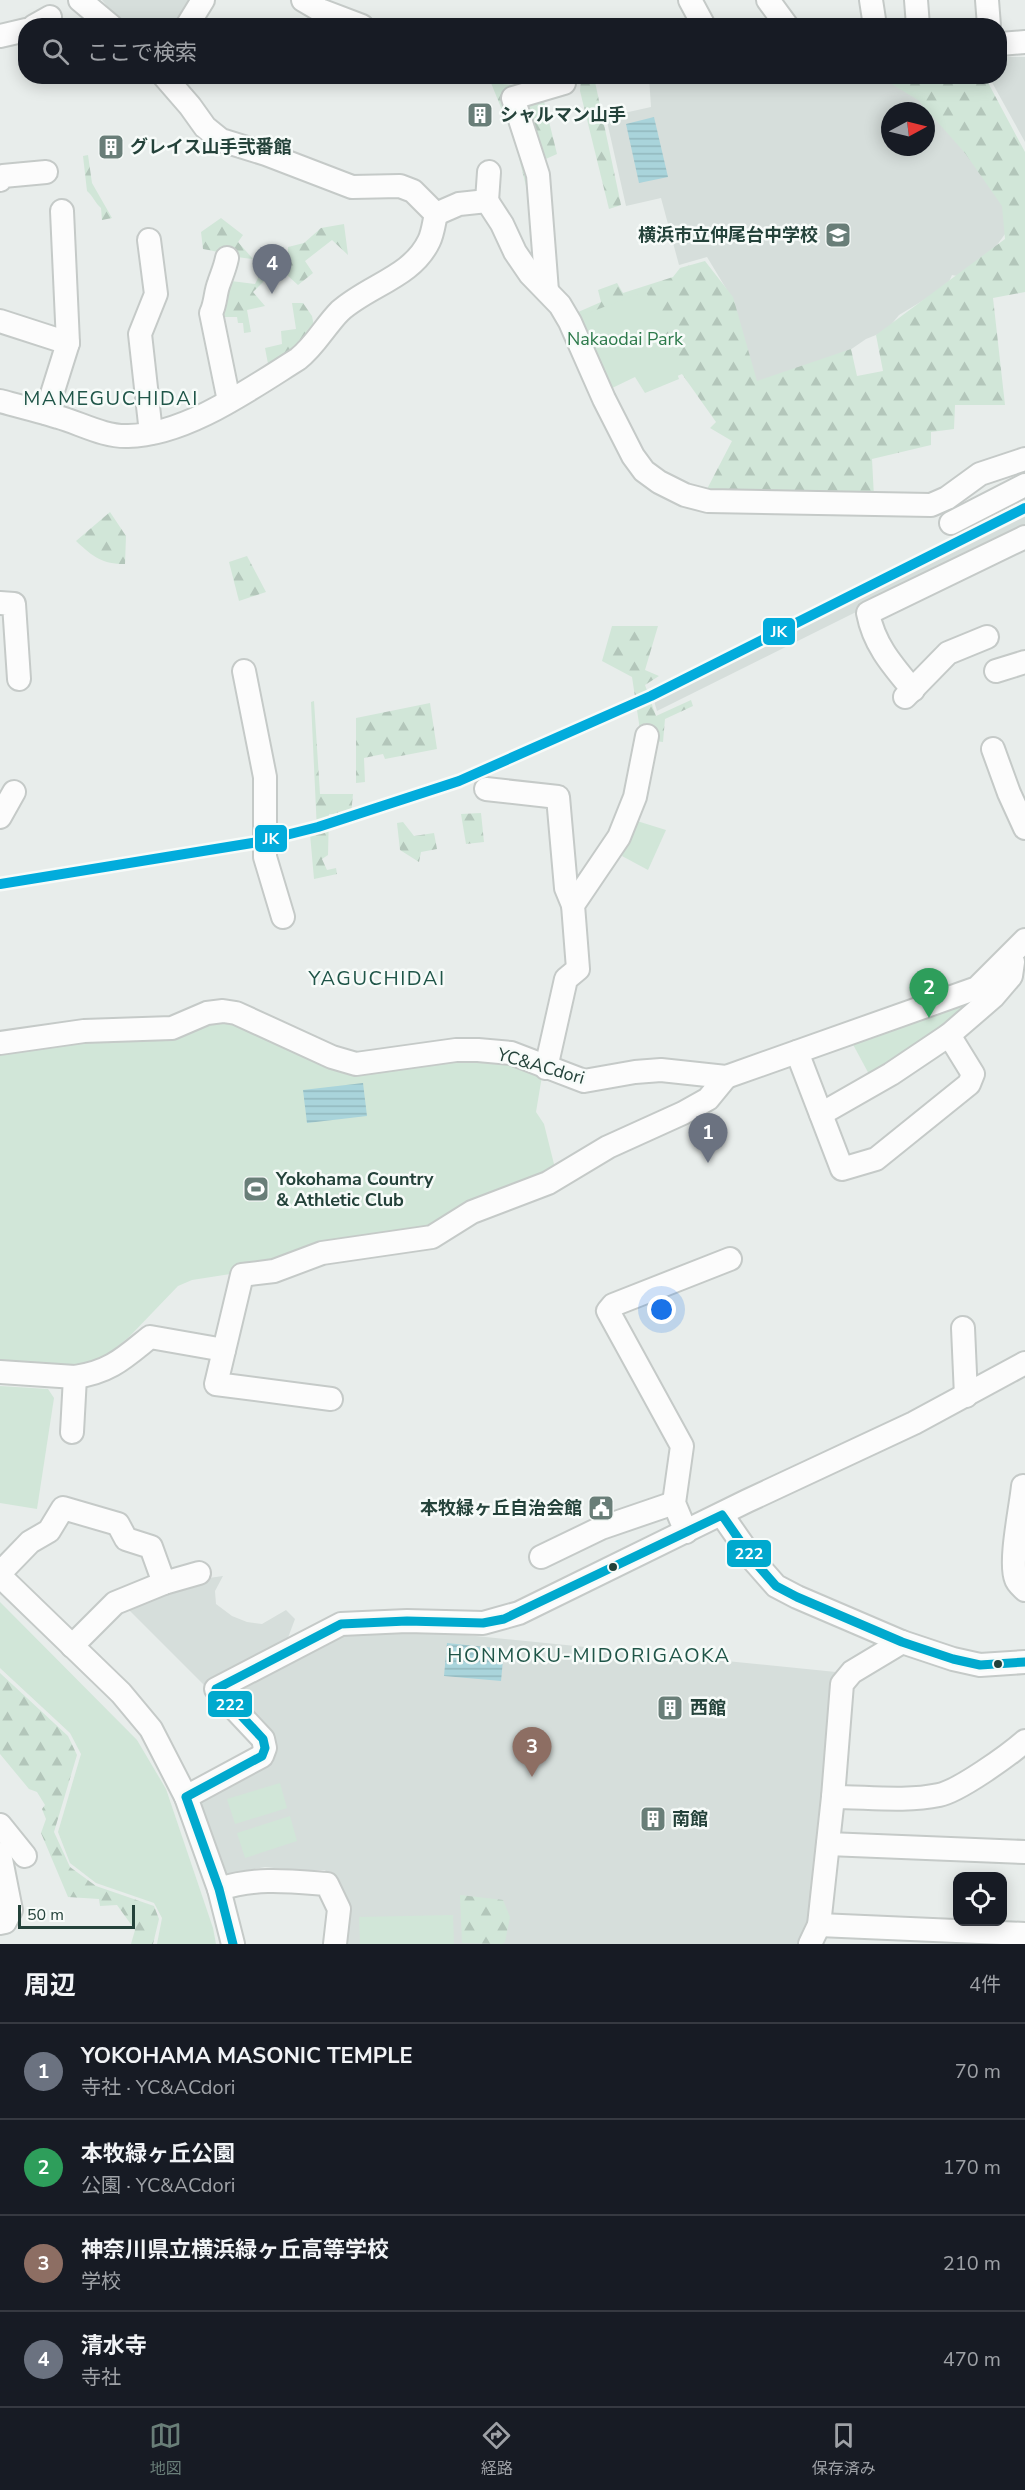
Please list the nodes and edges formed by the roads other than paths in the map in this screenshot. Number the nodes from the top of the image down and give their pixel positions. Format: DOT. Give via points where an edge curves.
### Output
graph roads {
  1 [pos="80,0"];
  2 [pos="203,0"];
  3 [pos="303,0"];
  4 [pos="690,0"];
  5 [pos="768,0"];
  6 [pos="871,0"];
  7 [pos="916,0"];
  8 [pos="987,0"];
  9 [pos="101,18"];
  10 [pos="192,18"];
  11 [pos="342,18"];
  12 [pos="700,18"];
  13 [pos="781,18"];
  14 [pos="874,18"];
  15 [pos="917,18"];
  16 [pos="988,18"];
  17 [pos="18,32"];
  18 [pos="0,36"];
  19 [pos="1025,42"];
  20 [pos="1007,43"];
  21 [pos="171,84"];
  22 [pos="561,84"];
  23 [pos="46,172"];
  24 [pos="489,172"];
  25 [pos="0,180"];
  26 [pos="487,201"];
  27 [pos="62,211"];
  28 [pos="436,214"];
  29 [pos="148,241"];
  30 [pos="227,258"];
  31 [pos="547,291"];
  32 [pos="0,321"];
  33 [pos="68,343"];
  34 [pos="0,401"];
  35 [pos="229,401"];
  36 [pos="46,413"];
  37 [pos="151,433"];
  38 [pos="1025,459"];
  39 [pos="1025,485"];
  40 [pos="951,523"];
  41 [pos="1025,537"];
  42 [pos="0,603"];
  43 [pos="987,637"];
  44 [pos="1025,662"];
  45 [pos="244,671"];
  46 [pos="996,671"];
  47 [pos="19,679"];
  48 [pos="647,736"];
  49 [pos="993,749"];
  50 [pos="486,789"];
  51 [pos="14,792"];
  52 [pos="0,817"];
  53 [pos="1025,828"];
  54 [pos="573,905"];
  55 [pos="283,917"];
  56 [pos="1020,946"];
  57 [pos="950,1035"];
  58 [pos="0,1043"];
  59 [pos="797,1052"];
  60 [pos="546,1068"];
  61 [pos="726,1077"];
  62 [pos="821,1114"];
  63 [pos="730,1259"];
  64 [pos="963,1328"];
  65 [pos="224,1350"];
  66 [pos="1025,1363"];
  67 [pos="0,1372"];
  68 [pos="75,1377"];
  69 [pos="966,1396"];
  70 [pos="331,1399"];
  71 [pos="72,1432"];
  72 [pos="1023,1486"];
  73 [pos="674,1503"];
  74 [pos="722,1515"];
  75 [pos="686,1532"];
  76 [pos="541,1557"];
  77 [pos="199,1573"];
  78 [pos="0,1574"];
  79 [pos="164,1583"];
  80 [pos="1025,1590"];
  81 [pos="902,1642"];
  82 [pos="72,1646"];
  83 [pos="1025,1662"];
  84 [pos="1025,1741"];
  85 [pos="186,1797"];
  86 [pos="833,1797"];
  87 [pos="0,1825"];
  88 [pos="828,1844"];
  89 [pos="1025,1852"];
  90 [pos="0,1854"];
  91 [pos="25,1856"];
  92 [pos="219,1889"];
  93 [pos="0,1923"];
  94 [pos="814,1934"];
  95 [pos="1025,1934"];
  96 [pos="233,1944"];
  97 [pos="335,1944"];
  1 -- 9 [label="street"];
  2 -- 10 [label="street"];
  3 -- 11 [label="street"];
  4 -- 12 [label="street"];
  5 -- 13 [label="street"];
  6 -- 14 [label="street"];
  7 -- 15 [label="street"];
  8 -- 16 [label="street"];
  17 -- 18 [label="street"];
  19 -- 20 [label="street"];
  21 -- 28 [label="street" via="221,140 352,187 400,186 412,191"];
  22 -- 31 [label="street" via="513,98 538,175"];
  23 -- 25 [label="street" via="3,176"];
  24 -- 26 [label="street"];
  26 -- 28 [label="street" via="459,204"];
  26 -- 31 [label="street" via="515,252"];
  27 -- 33 [label="street"];
  28 -- 35 [label="street" via="429,240 404,272 354,299 306,352"];
  29 -- 37 [label="street" via="156,294 140,334"];
  30 -- 35 [label="street" via="211,313"];
  31 -- 38 [label="street" via="570,322 633,456 659,482 685,495 708,501 931,505 980,474"];
  32 -- 33 [label="street"];
  33 -- 36 [label="street"];
  34 -- 36 [label="street"];
  35 -- 37 [label="street" via="188,422"];
  36 -- 37 [label="street" via="103,433 127,437"];
  39 -- 40 [label="street"];
  41 -- 43 [label="street" via="868,613 884,655 909,693 948,653"];
  42 -- 47 [label="street" via="14,604"];
  44 -- 46 [label="street"];
  45 -- 55 [label="street" via="265,777 265,857"];
  48 -- 54 [label="street" via="635,796 619,837"];
  49 -- 53 [label="street"];
  50 -- 54 [label="street" via="558,797 566,888"];
  51 -- 52 [label="street"];
  54 -- 60 [label="street" via="578,969 566,979"];
  56 -- 57 [label="street" via="1011,976"];
  56 -- 59 [label="street, YC&ACdori" via="977,988"];
  57 -- 62 [label="street"];
  57 -- 62 [label="street" via="973,1074 969,1084 876,1160 842,1168"];
  58 -- 60 [label="street, YC&ACdori" via="84,1031 172,1028 207,1013 223,1011 356,1064 478,1050 511,1053"];
  59 -- 61 [label="street, YC&ACdori"];
  59 -- 62 [label="street"];
  60 -- 61 [label="street, YC&ACdori" via="584,1082 661,1070"];
  61 -- 65 [label="street" via="708,1099 683,1113 608,1147 548,1183 472,1212 432,1237 322,1253 274,1271 242,1275"];
  63 -- 73 [label="street" via="613,1305 608,1311 682,1446"];
  64 -- 69 [label="street"];
  65 -- 68 [label="street" via="150,1337 115,1366"];
  65 -- 70 [label="street" via="216,1384"];
  66 -- 69 [label="street"];
  67 -- 68 [label="street"];
  68 -- 71 [label="street"];
  69 -- 74 [label="street"];
  72 -- 80 [label="street" via="1015,1575"];
  73 -- 75 [label="street"];
  73 -- 76 [label="street" via="601,1528"];
  74 -- 75 [label="street"];
  74 -- 81 [label="street" via="776,1586"];
  75 -- 85 [label="street" via="504,1619 483,1623 341,1624 216,1689 263,1739 265,1748 262,1756"];
  77 -- 79 [label="street"];
  78 -- 79 [label="street" via="30,1542 49,1531 63,1508 118,1524 126,1539 151,1547"];
  78 -- 82 [label="street"];
  79 -- 82 [label="street" via="115,1603"];
  81 -- 83 [label="street" via="975,1665"];
  81 -- 86 [label="street" via="852,1672 842,1684"];
  82 -- 85 [label="street" via="121,1693 151,1729"];
  84 -- 86 [label="street" via="942,1795"];
  85 -- 92 [label="street"];
  86 -- 88 [label="street"];
  87 -- 91 [label="street"];
  88 -- 89 [label="street"];
  88 -- 94 [label="street"];
  90 -- 93 [label="street" via="11,1910 5,1922"];
  92 -- 96 [label="street"];
  92 -- 97 [label="street" via="264,1880 327,1884 339,1909"];
  94 -- 95 [label="street"];
}
